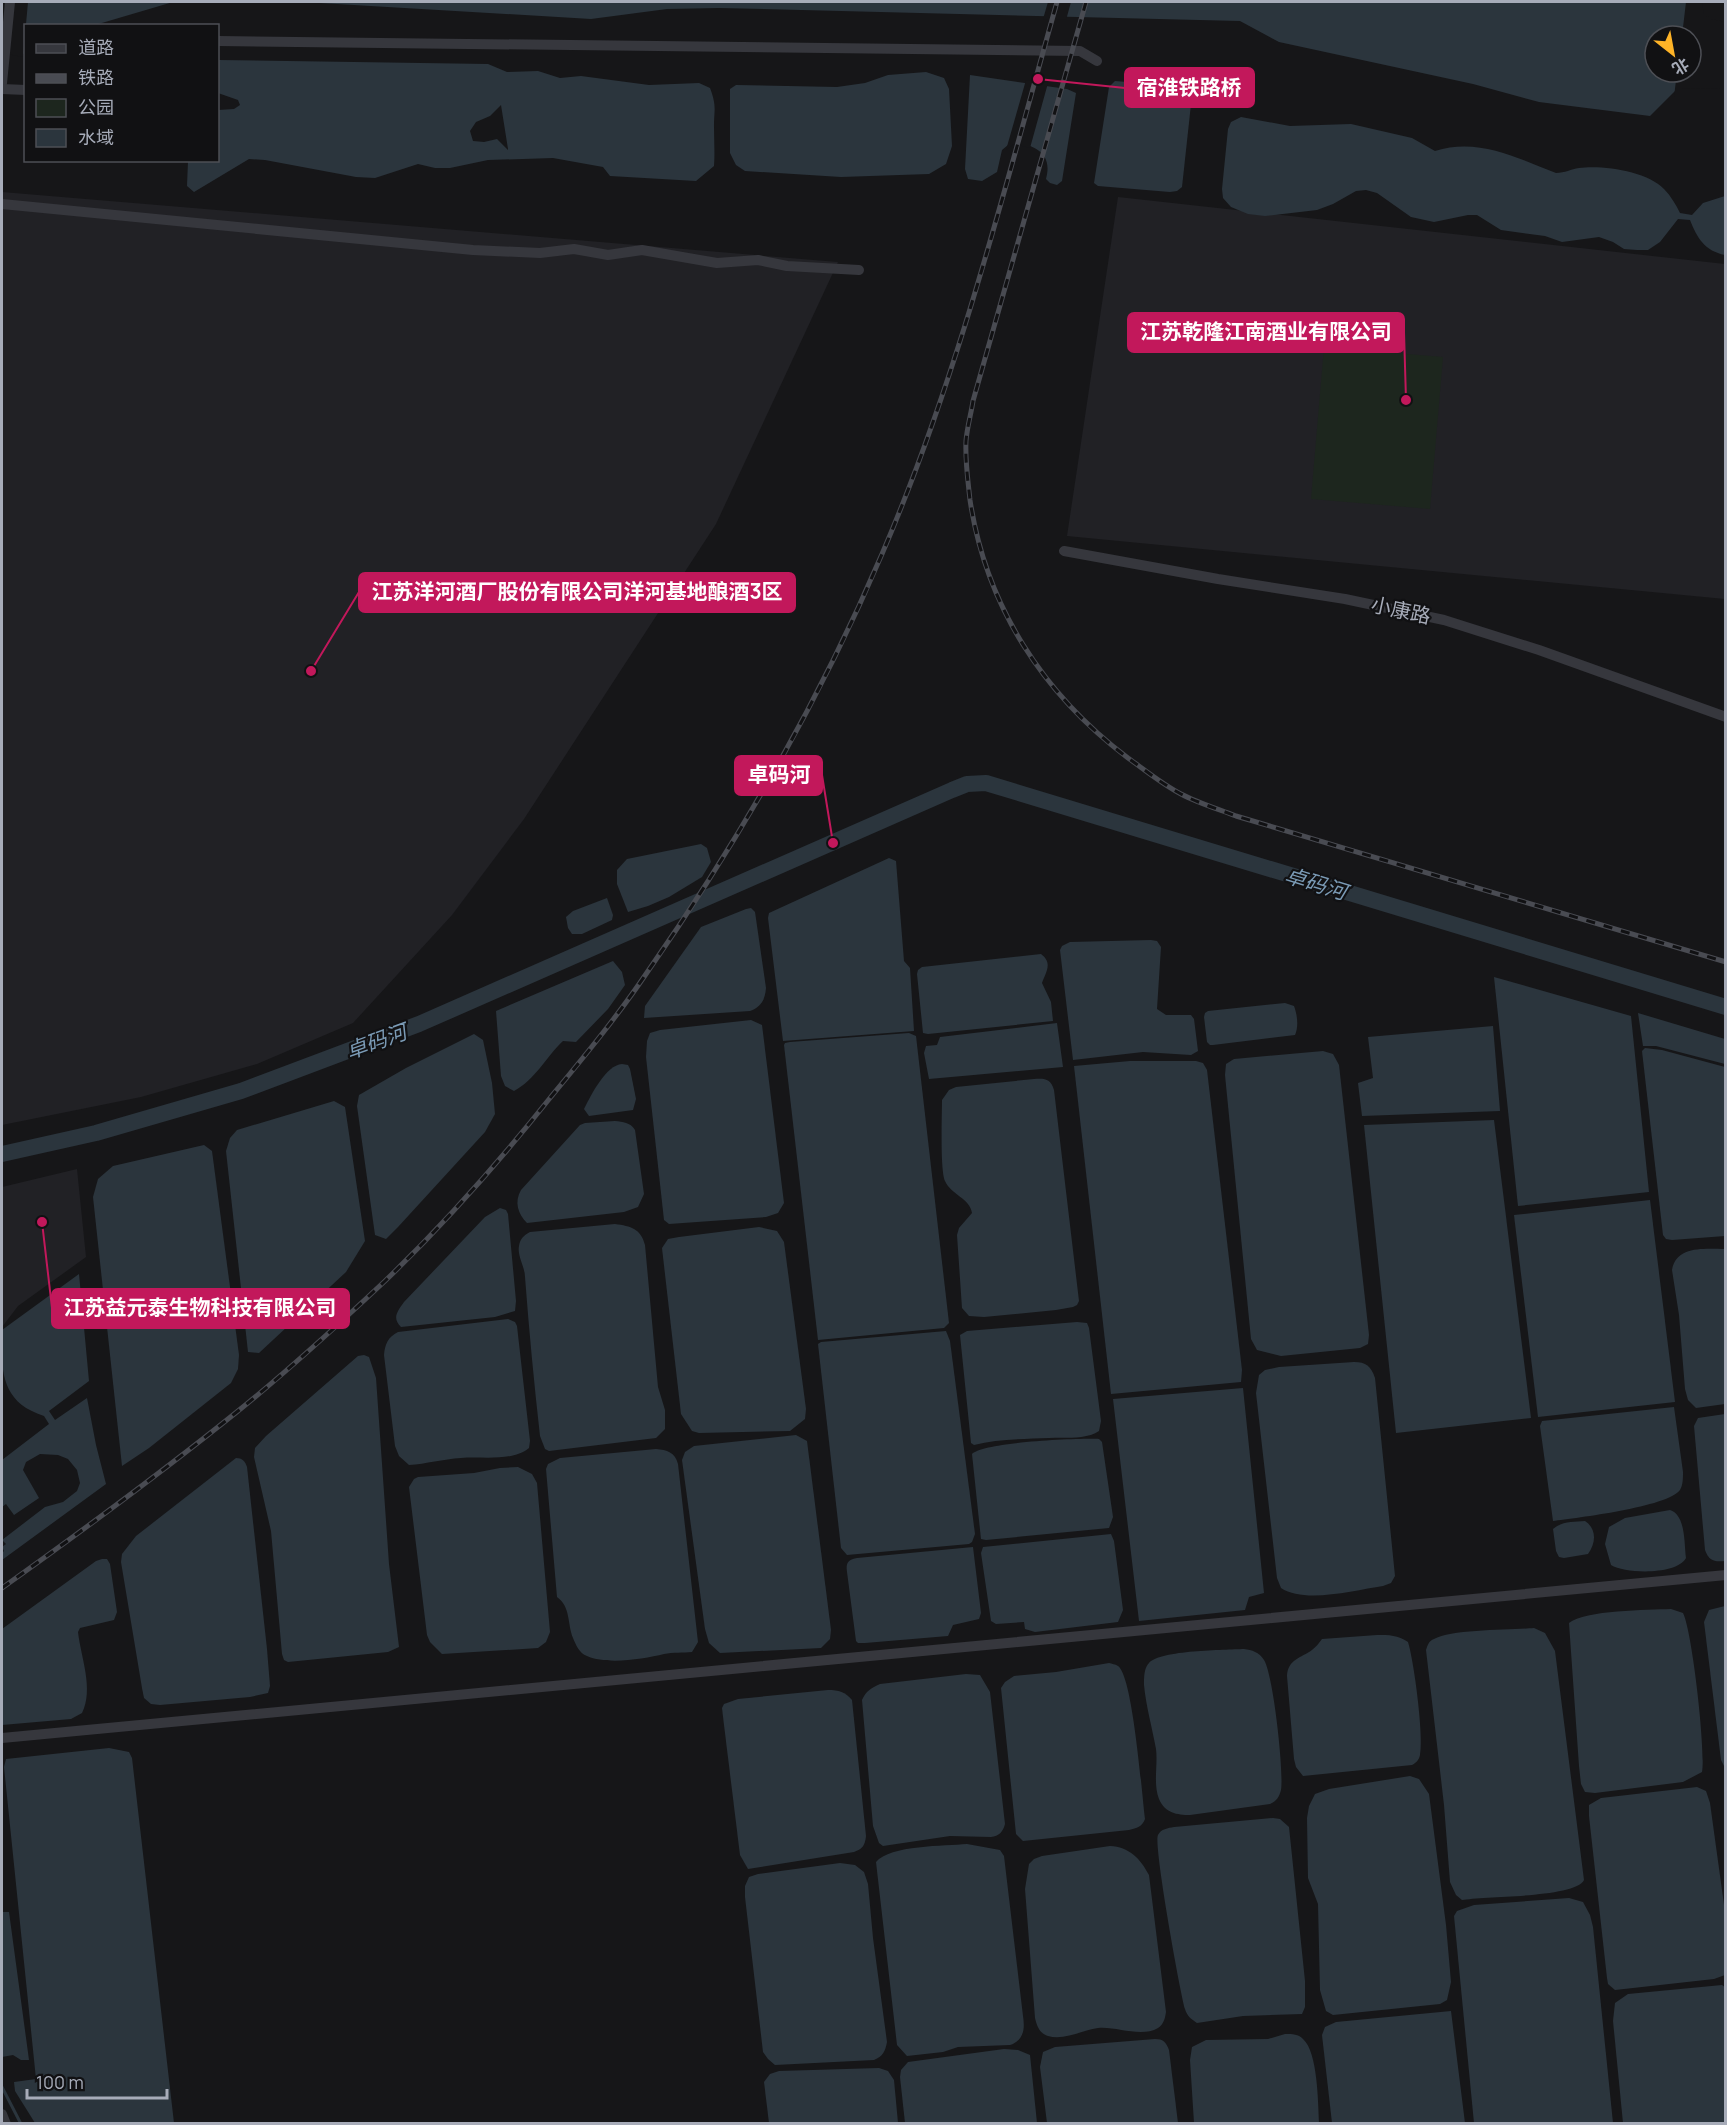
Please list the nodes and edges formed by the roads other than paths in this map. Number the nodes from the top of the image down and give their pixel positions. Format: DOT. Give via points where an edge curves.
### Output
graph roads {
  1 [pos="10,2"];
  2 [pos="219,40"];
  3 [pos="1097,61"];
  4 [pos="2,83"];
  5 [pos="2,89"];
  6 [pos="24,90"];
  7 [pos="2,204"];
  8 [pos="859,270"];
  9 [pos="1064,550"];
  10 [pos="1725,717"];
  11 [pos="1725,1575"];
  12 [pos="2,1738"];
  13 [pos="2,2114"];
  14 [pos="6,2124"];
  1 -- 4 [label="street"];
  2 -- 3 [label="street" via="1080,51"];
  5 -- 6 [label="street"];
  7 -- 8 [label="street" via="473,250 540,253 574,249 608,255 642,250 717,262 758,260 786,266"];
  9 -- 10 [label="street, 小康路" via="1444,620"];
  11 -- 12 [label="street"];
  13 -- 14 [label="street"];
}
